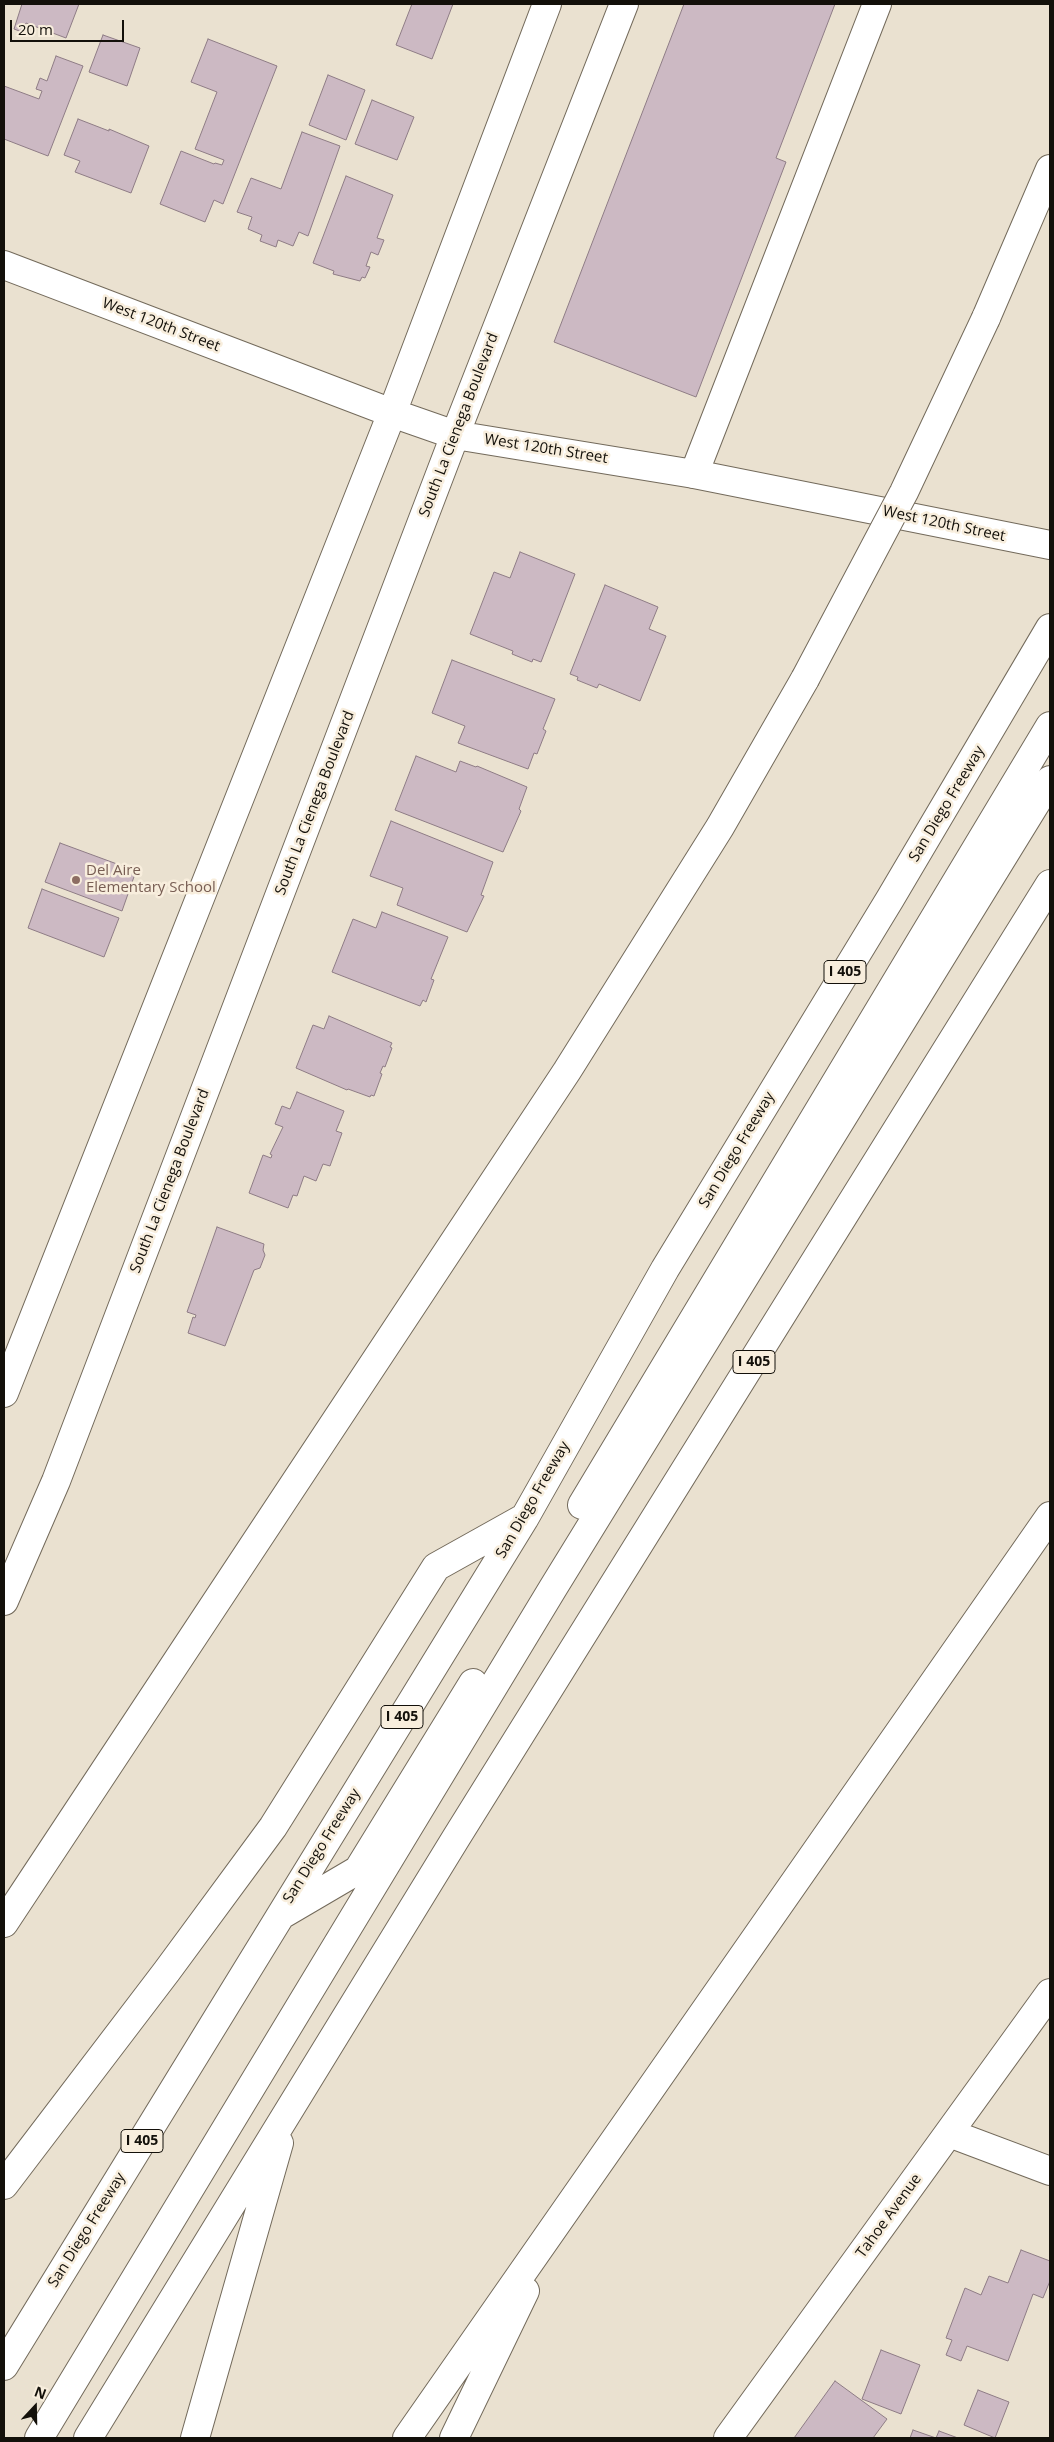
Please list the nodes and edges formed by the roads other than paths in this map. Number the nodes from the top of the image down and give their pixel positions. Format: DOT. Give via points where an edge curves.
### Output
graph roads {
  1 [pos="547,4"];
  2 [pos="624,4"];
  3 [pos="877,4"];
  4 [pos="1050,169"];
  5 [pos="4,265"];
  6 [pos="392,414"];
  7 [pos="455,435"];
  8 [pos="694,474"];
  9 [pos="1050,546"];
  10 [pos="1050,628"];
  11 [pos="1050,726"];
  12 [pos="1050,780"];
  13 [pos="1050,884"];
  14 [pos="4,1393"];
  15 [pos="1050,1516"];
  16 [pos="524,1519"];
  17 [pos="4,1601"];
  18 [pos="280,1916"];
  19 [pos="4,1924"];
  20 [pos="1050,1993"];
  21 [pos="289,2110"];
  22 [pos="949,2133"];
  23 [pos="1050,2171"];
  24 [pos="4,2185"];
  25 [pos="563,2213"];
  26 [pos="4,2366"];
  27 [pos="39,2438"];
  28 [pos="88,2438"];
  29 [pos="195,2438"];
  30 [pos="406,2438"];
  31 [pos="454,2438"];
  32 [pos="728,2438"];
  1 -- 6 [label="main road"];
  2 -- 7 [label="main road, South La Cienega Boulevard"];
  3 -- 8 [label="main road"];
  4 -- 19 [label="main road, bridge" via="986,318 904,492 805,679 720,827 567,1071"];
  5 -- 6 [label="main road, West 120th Street"];
  6 -- 7 [label="main road, West 120th Street"];
  6 -- 14 [label="main road"];
  7 -- 8 [label="main road, West 120th Street"];
  7 -- 17 [label="main road, South La Cienega Boulevard" via="56,1482"];
  8 -- 9 [label="main road, West 120th Street"];
  10 -- 16 [label="main road, San Diego Freeway / I 405" via="665,1269"];
  11 -- 18 [label="main road" via="659,1378 358,1870"];
  12 -- 27 [label="main road" via="553,1588"];
  13 -- 21 [label="main road, I 405"];
  15 -- 25 [label="main road"];
  16 -- 18 [label="main road, San Diego Freeway / I 405"];
  16 -- 24 [label="main road" via="436,1567 273,1827"];
  18 -- 26 [label="main road, San Diego Freeway / I 405"];
  20 -- 22 [label="main road, Tahoe Avenue"];
  21 -- 28 [label="main road, I 405"];
  21 -- 29 [label="main road"];
  22 -- 23 [label="main road"];
  22 -- 32 [label="main road, Tahoe Avenue"];
  25 -- 30 [label="main road"];
  25 -- 31 [label="main road"];
}
